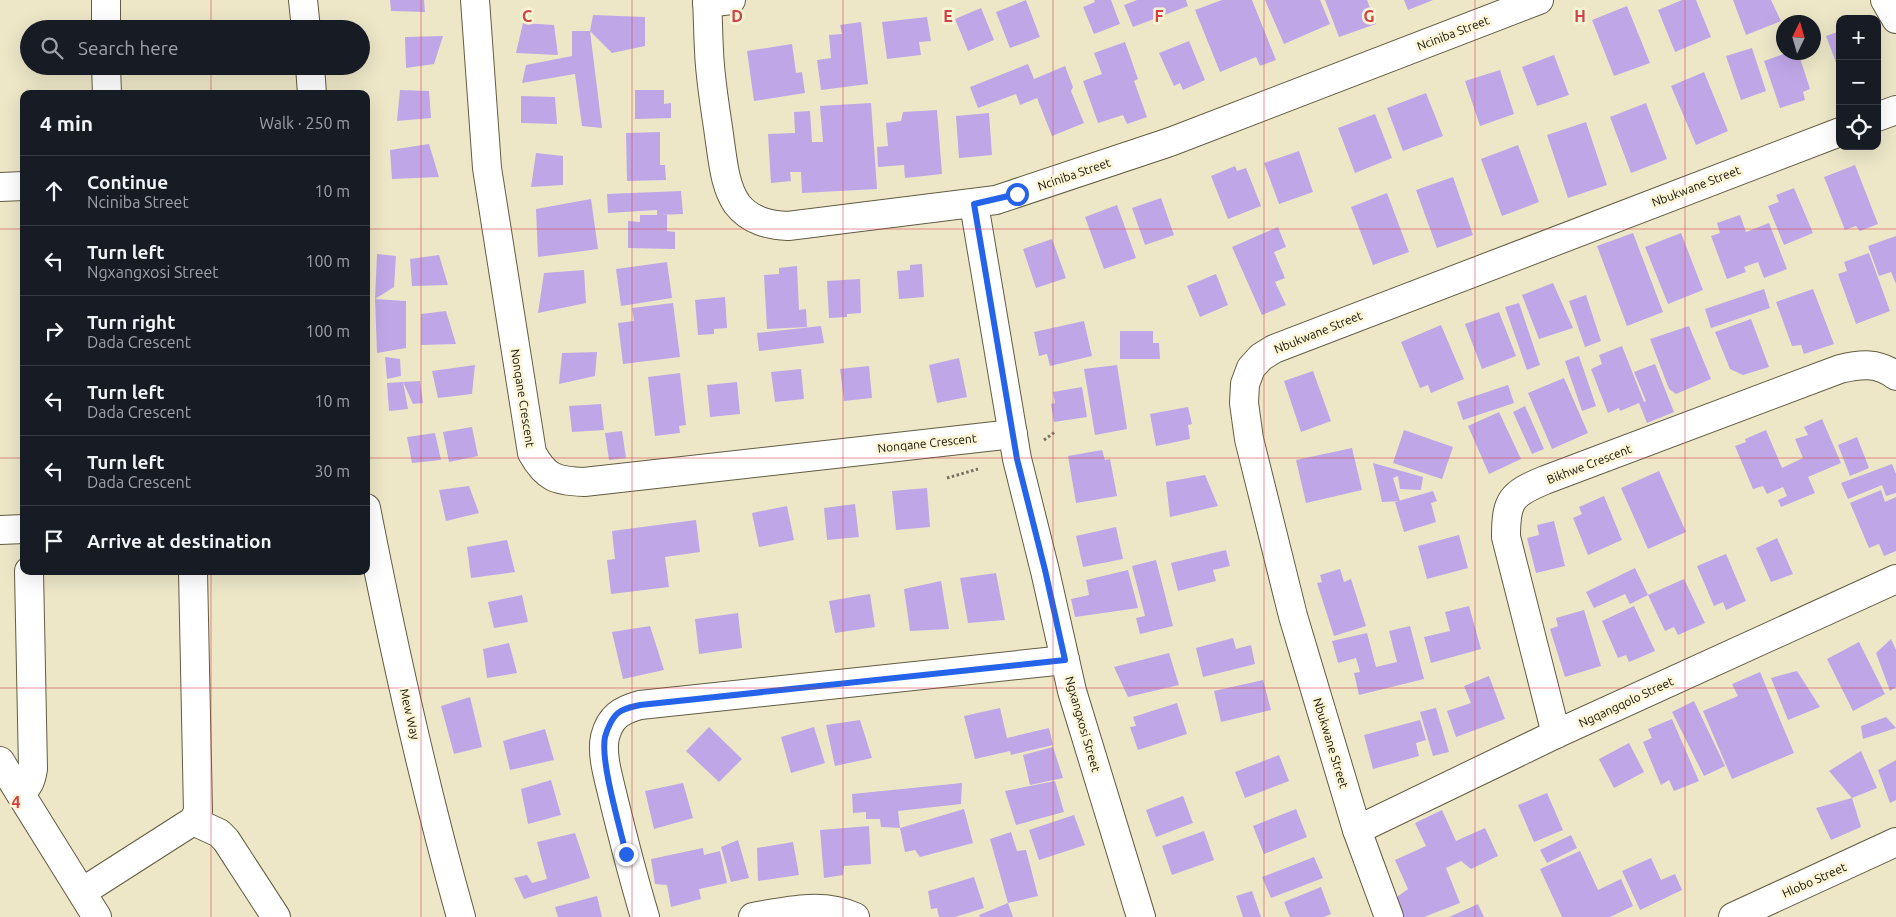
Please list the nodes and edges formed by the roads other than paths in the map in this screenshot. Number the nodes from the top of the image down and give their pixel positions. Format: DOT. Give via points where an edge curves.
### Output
graph roads {
  1 [pos="106,0"];
  2 [pos="303,0"];
  3 [pos="475,0"];
  4 [pos="1539,0"];
  5 [pos="1885,0"];
  6 [pos="715,1"];
  7 [pos="1896,19"];
  8 [pos="106,20"];
  9 [pos="305,20"];
  10 [pos="106,75"];
  11 [pos="311,75"];
  12 [pos="107,90"];
  13 [pos="312,90"];
  14 [pos="1896,110"];
  15 [pos="1881,116"];
  16 [pos="1836,134"];
  17 [pos="20,186"];
  18 [pos="0,187"];
  19 [pos="974,204"];
  20 [pos="1896,376"];
  21 [pos="1013,434"];
  22 [pos="370,527"];
  23 [pos="20,529"];
  24 [pos="0,530"];
  25 [pos="29,575"];
  26 [pos="193,575"];
  27 [pos="1896,579"];
  28 [pos="1065,660"];
  29 [pos="1556,734"];
  30 [pos="0,762"];
  31 [pos="20,793"];
  32 [pos="193,821"];
  33 [pos="1358,830"];
  34 [pos="1896,842"];
  35 [pos="82,892"];
  36 [pos="98,917"];
  37 [pos="276,917"];
  38 [pos="461,917"];
  39 [pos="645,917"];
  40 [pos="753,917"];
  41 [pos="855,917"];
  42 [pos="1141,917"];
  43 [pos="1389,917"];
  44 [pos="1733,917"];
  1 -- 8 [label="street"];
  2 -- 9 [label="street"];
  3 -- 21 [label="street, Nonqane Crescent" via="487,168 530,443 540,467 550,476 584,482"];
  4 -- 19 [label="street, Nciniba Street" via="1170,142 1017,194"];
  5 -- 7 [label="street"];
  6 -- 19 [label="street, Nciniba Street" via="709,50 724,166 732,196 746,213 766,224 794,226"];
  10 -- 12 [label="street"];
  11 -- 13 [label="street"];
  14 -- 15 [label="street"];
  16 -- 33 [label="street, Nbukwane Street" via="1274,348 1252,368 1244,391 1250,439 1293,616"];
  17 -- 18 [label="street"];
  19 -- 21 [label="street, Ngxangxosi Street"];
  20 -- 29 [label="street, Bikhwe Crescent" via="1889,370 1865,364 1840,369 1545,480 1516,495 1506,514 1506,537"];
  21 -- 28 [label="street, Ngxangxosi Street"];
  22 -- 38 [label="street, Mew Way" via="404,691"];
  23 -- 24 [label="street"];
  25 -- 31 [label="street" via="33,769 31,781"];
  26 -- 32 [label="street" via="198,812"];
  27 -- 29 [label="street, Ngqangqolo Street"];
  28 -- 39 [label="street" via="640,705 616,714 605,738 605,757 626,854"];
  28 -- 42 [label="street, Ngxangxosi Street"];
  29 -- 33 [label="street, Ngqangqolo Street"];
  30 -- 31 [label="street"];
  31 -- 35 [label="street"];
  32 -- 35 [label="street"];
  32 -- 37 [label="street" via="219,833 226,840"];
  33 -- 43 [label="street, Nbukwane Street"];
  34 -- 44 [label="street, Hlobo Street"];
  35 -- 36 [label="street"];
  40 -- 41 [label="street" via="822,909 846,912"];
}
